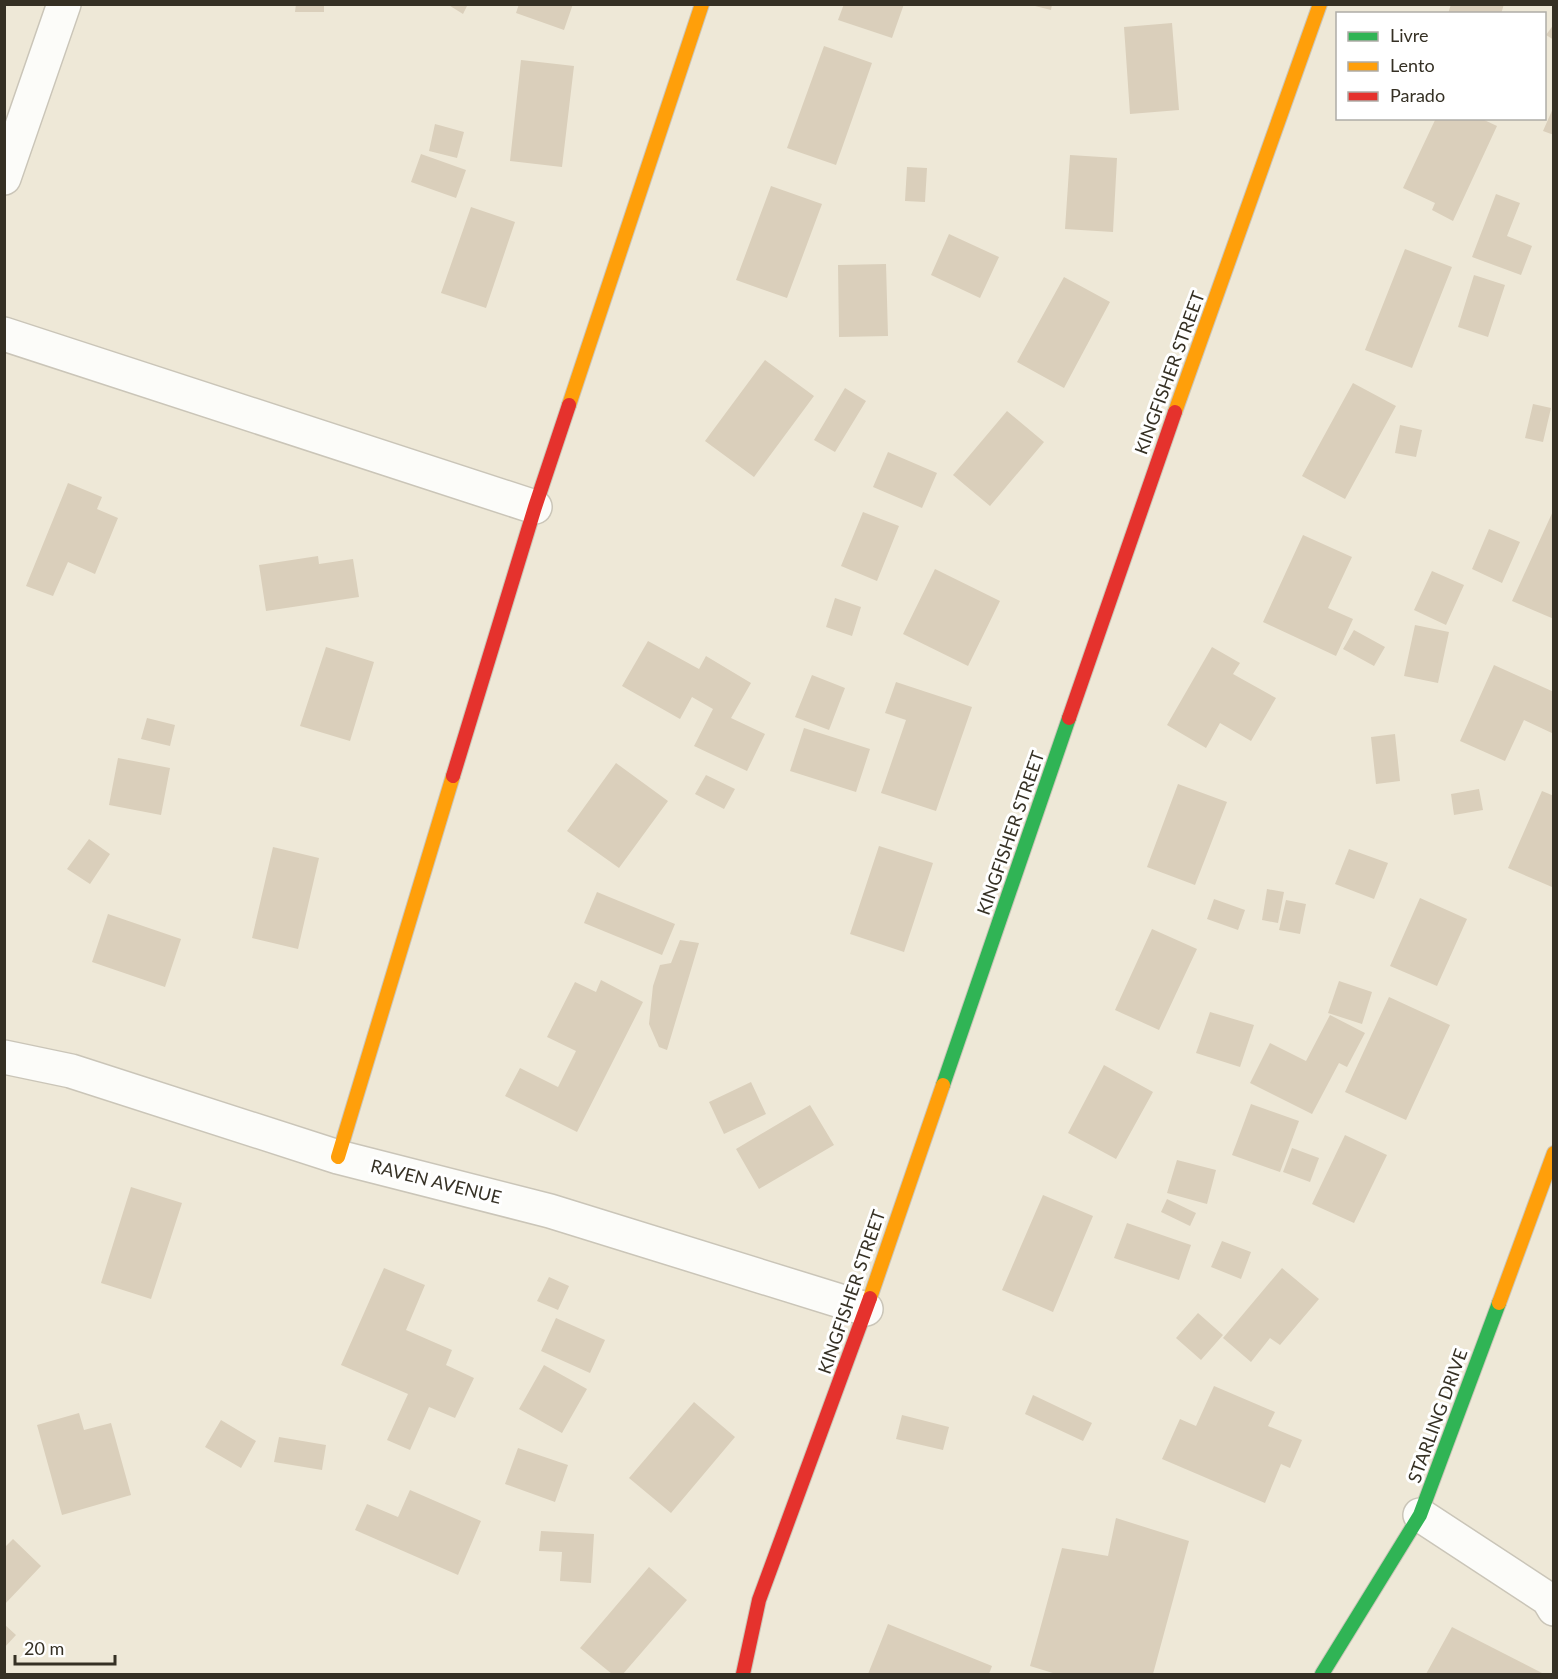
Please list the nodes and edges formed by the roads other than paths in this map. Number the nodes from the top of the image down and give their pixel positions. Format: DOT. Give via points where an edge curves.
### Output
graph roads {
  1 [pos="64,4"];
  2 [pos="702,4"];
  3 [pos="1320,4"];
  4 [pos="4,178"];
  5 [pos="4,334"];
  6 [pos="535,507"];
  7 [pos="4,1058"];
  8 [pos="1554,1153"];
  9 [pos="338,1157"];
  10 [pos="866,1308"];
  11 [pos="1420,1515"];
  12 [pos="1554,1609"];
  13 [pos="743,1674"];
  14 [pos="1322,1674"];
  1 -- 4 [label="street"];
  2 -- 6 [label="street"];
  3 -- 10 [label="street, KINGFISHER STREET" via="1134,528"];
  5 -- 6 [label="street"];
  6 -- 9 [label="street"];
  7 -- 9 [label="street, RAVEN AVENUE" via="71,1071"];
  8 -- 11 [label="street, STARLING DRIVE"];
  9 -- 10 [label="street, RAVEN AVENUE" via="550,1211"];
  10 -- 13 [label="street, KINGFISHER STREET" via="759,1600"];
  11 -- 12 [label="street" via="1548,1599"];
  11 -- 14 [label="street, STARLING DRIVE"];
}
